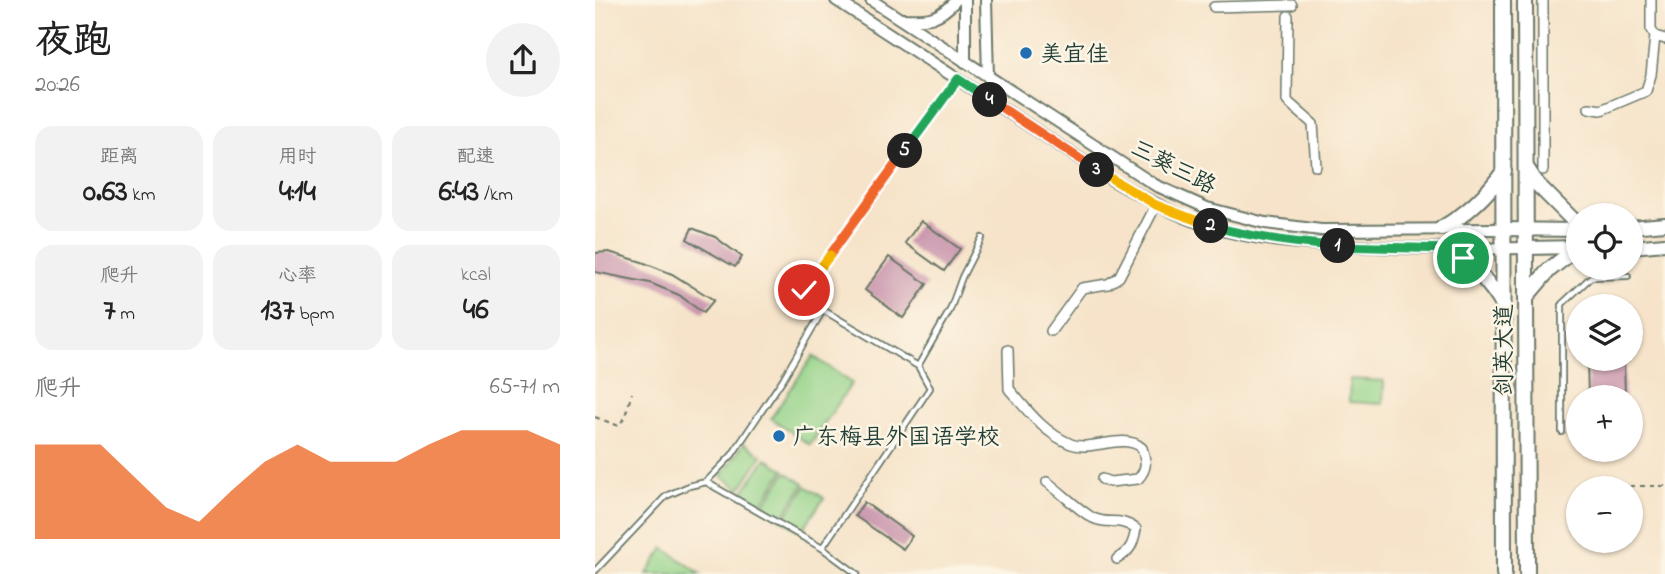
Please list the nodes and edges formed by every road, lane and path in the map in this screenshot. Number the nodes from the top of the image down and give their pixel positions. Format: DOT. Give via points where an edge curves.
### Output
graph roads {
  1 [pos="836,0"];
  2 [pos="871,0"];
  3 [pos="956,0"];
  4 [pos="965,0"];
  5 [pos="986,0"];
  6 [pos="1503,0"];
  7 [pos="1525,0"];
  8 [pos="1543,0"];
  9 [pos="1651,0"];
  10 [pos="1292,5"];
  11 [pos="1215,7"];
  12 [pos="1288,16"];
  13 [pos="901,19"];
  14 [pos="1660,38"];
  15 [pos="965,62"];
  16 [pos="988,77"];
  17 [pos="958,79"];
  18 [pos="1589,108"];
  19 [pos="1316,166"];
  20 [pos="1526,166"];
  21 [pos="1543,170"];
  22 [pos="1503,171"];
  23 [pos="1156,205"];
  24 [pos="1566,214"];
  25 [pos="1665,223"];
  26 [pos="1643,226"];
  27 [pos="1442,228"];
  28 [pos="1566,228"];
  29 [pos="1503,229"];
  30 [pos="1526,229"];
  31 [pos="982,238"];
  32 [pos="1665,244"];
  33 [pos="1643,246"];
  34 [pos="1566,247"];
  35 [pos="1503,248"];
  36 [pos="1526,248"];
  37 [pos="1449,249"];
  38 [pos="1566,257"];
  39 [pos="1588,280"];
  40 [pos="804,290"];
  41 [pos="1526,298"];
  42 [pos="1503,305"];
  43 [pos="1051,331"];
  44 [pos="1008,350"];
  45 [pos="918,366"];
  46 [pos="632,393"];
  47 [pos="595,417"];
  48 [pos="1562,432"];
  49 [pos="1102,479"];
  50 [pos="706,482"];
  51 [pos="1047,482"];
  52 [pos="1643,486"];
  53 [pos="1665,486"];
  54 [pos="822,548"];
  55 [pos="1117,559"];
  56 [pos="595,571"];
  57 [pos="857,574"];
  58 [pos="1504,574"];
  59 [pos="1527,574"];
  1 -- 17 [label="street, 三葵三路"];
  2 -- 13 [label="street, 三葵三路"];
  3 -- 13 [label="street" via="941,15"];
  4 -- 15 [label="street"];
  5 -- 16 [label="street"];
  6 -- 22 [label="main road, 剑英大道"];
  7 -- 20 [label="main road, 剑英大道"];
  8 -- 21 [label="street"];
  9 -- 14 [label="street" via="1651,30"];
  10 -- 11 [label="street"];
  12 -- 19 [label="street" via="1287,101 1313,124"];
  13 -- 15 [label="street, 三葵三路"];
  14 -- 18 [label="street" via="1646,91 1601,110"];
  15 -- 16 [label="street, 三葵三路"];
  16 -- 27 [label="street, 三葵三路" via="1155,185 1207,208 1265,223 1321,230"];
  17 -- 23 [label="street, 三葵三路"];
  17 -- 40 [label="lane"];
  20 -- 24 [label="main road"];
  20 -- 30 [label="main road, 剑英大道"];
  22 -- 27 [label="main road" via="1476,204"];
  22 -- 29 [label="main road, 剑英大道"];
  23 -- 37 [label="street, 三葵三路" via="1208,226 1307,245"];
  23 -- 43 [label="street" via="1119,277 1108,284 1082,288"];
  25 -- 26 [label="main road"];
  27 -- 29 [label="street, 三葵三路"];
  28 -- 30 [label="main road"];
  29 -- 30 [label="main road"];
  29 -- 35 [label="main road, 剑英大道"];
  30 -- 36 [label="main road, 剑英大道"];
  31 -- 45 [label="lane" via="950,310"];
  32 -- 33 [label="main road"];
  34 -- 36 [label="main road"];
  35 -- 36 [label="street, 三葵三路"];
  35 -- 37 [label="street, 三葵三路"];
  35 -- 42 [label="main road, 剑英大道"];
  36 -- 41 [label="main road, 剑英大道"];
  37 -- 42 [label="main road" via="1485,279"];
  38 -- 41 [label="main road"];
  39 -- 48 [label="lane" via="1562,304"];
  41 -- 59 [label="main road, 剑英大道"];
  42 -- 58 [label="main road, 剑英大道"];
  44 -- 49 [label="street" via="1009,389 1044,429 1078,445 1133,442 1142,448 1147,463 1138,479"];
  45 -- 50 [label="lane" via="823,310 732,455"];
  45 -- 54 [label="lane" via="930,388"];
  46 -- 47 [label="path" via="619,426"];
  50 -- 54 [label="lane"];
  50 -- 56 [label="lane" via="666,496"];
  51 -- 55 [label="street" via="1093,517 1125,521 1136,529 1129,552"];
  52 -- 53 [label="path"];
  54 -- 57 [label="lane"];
}
